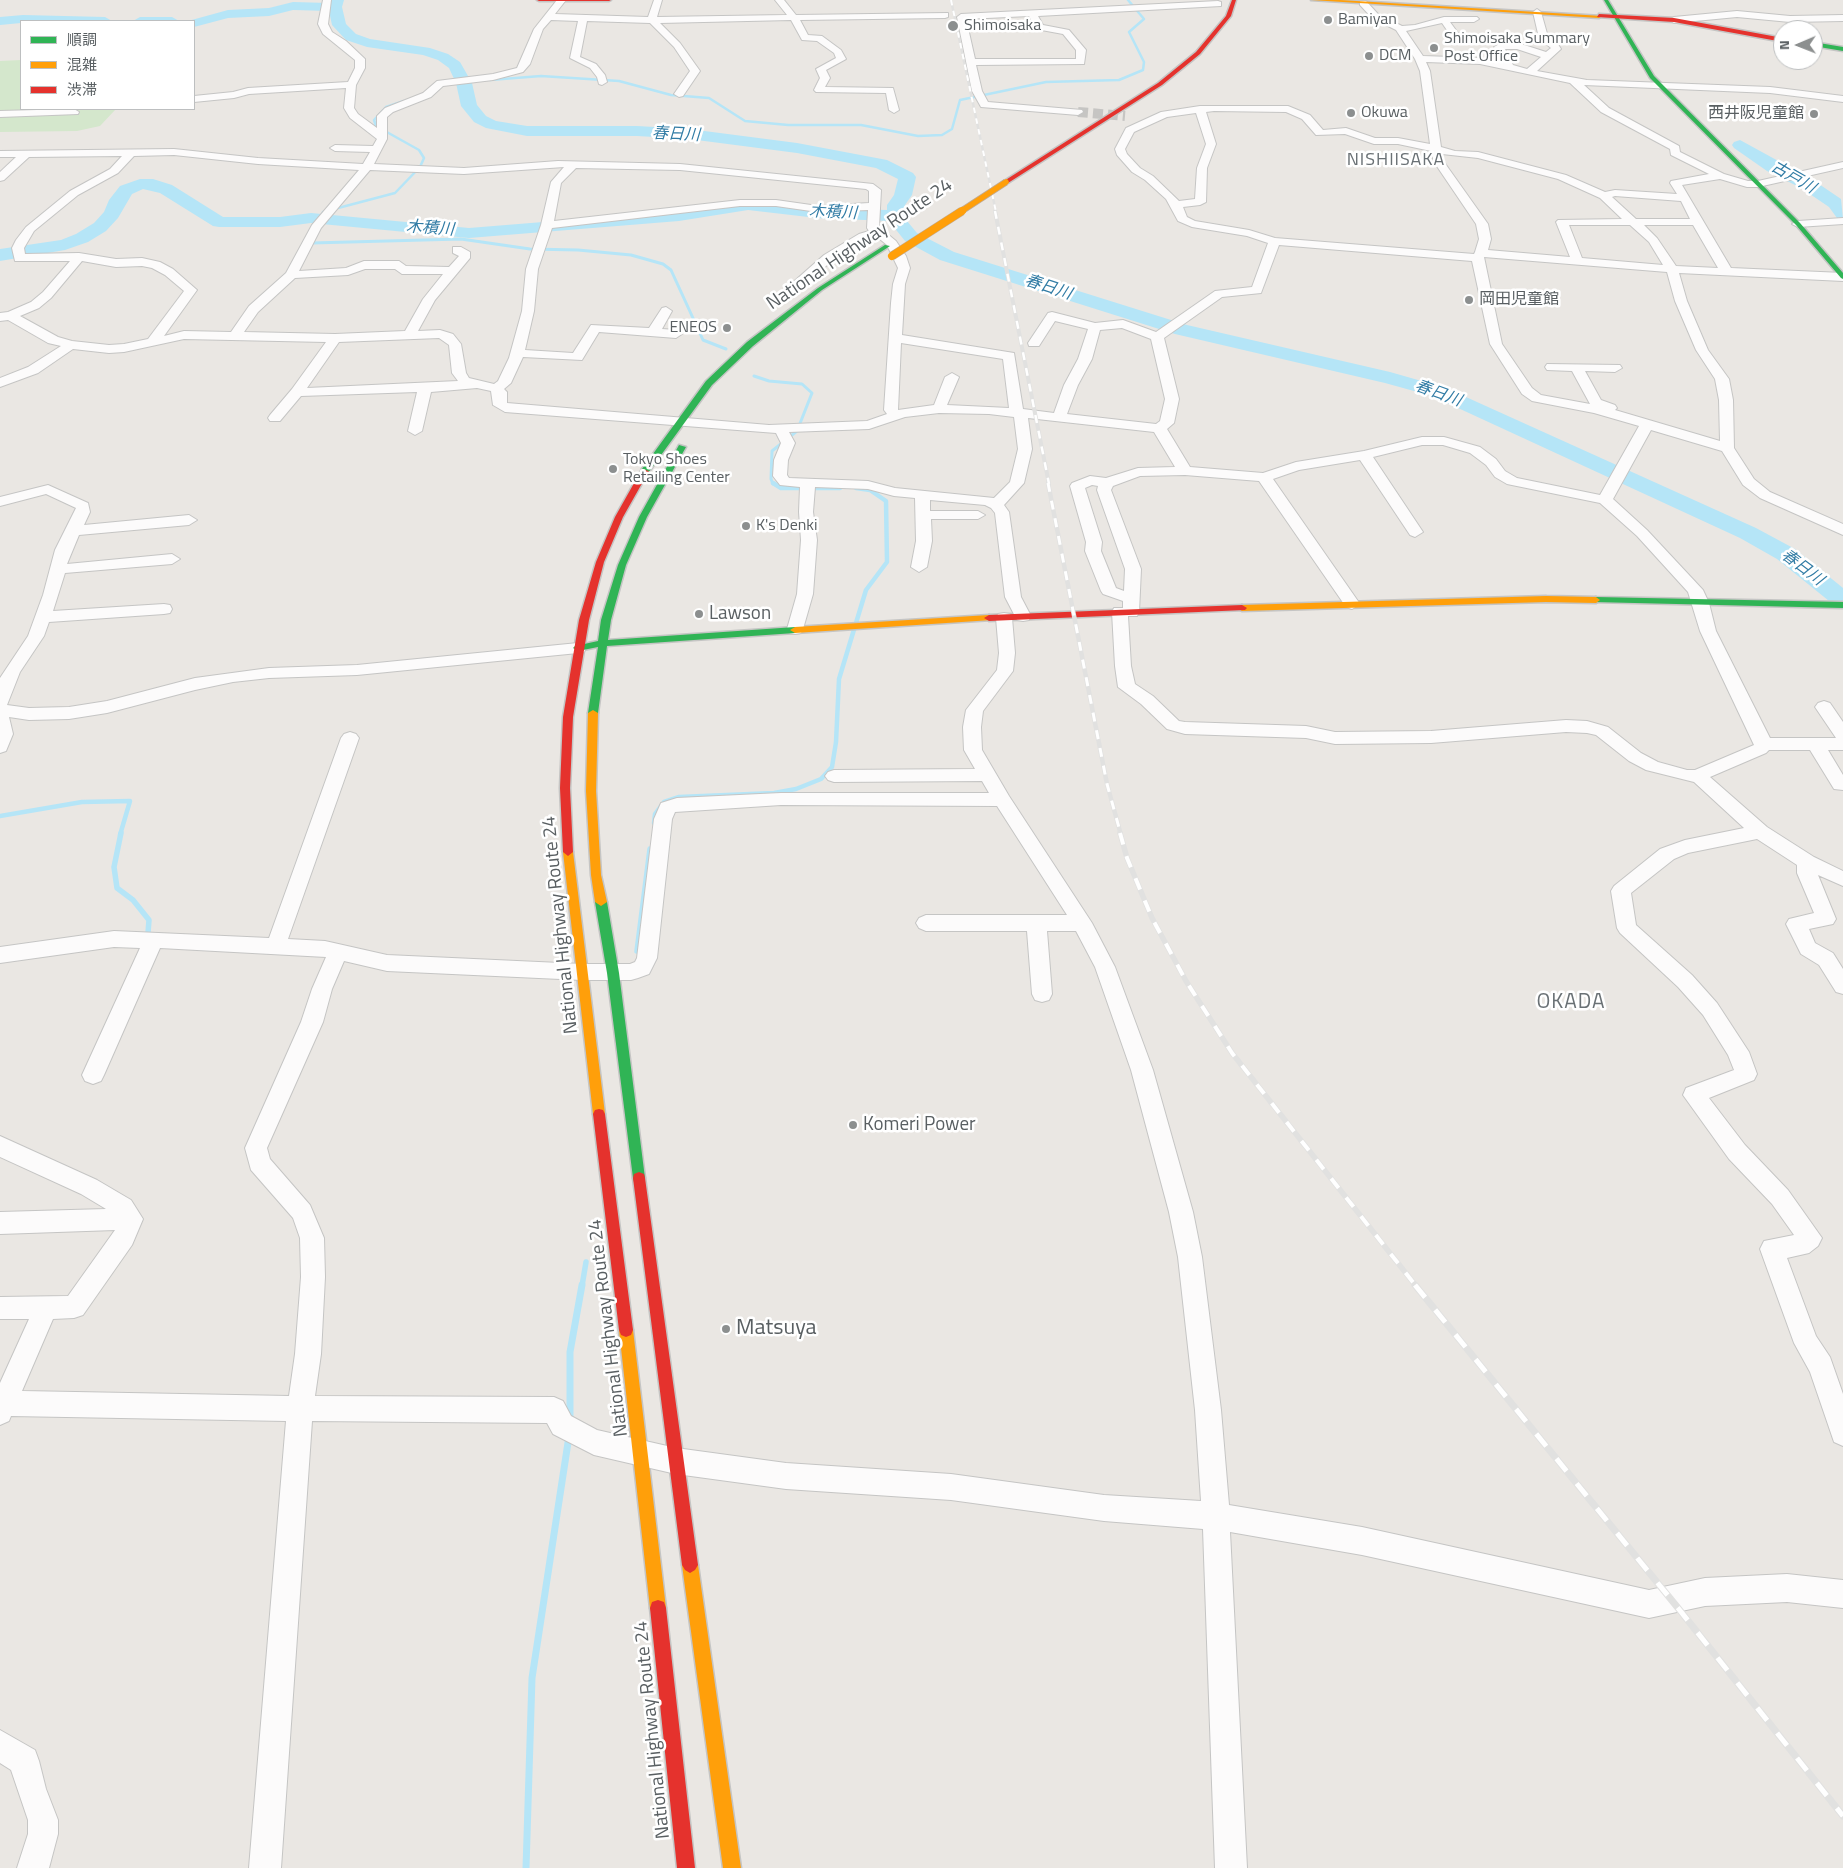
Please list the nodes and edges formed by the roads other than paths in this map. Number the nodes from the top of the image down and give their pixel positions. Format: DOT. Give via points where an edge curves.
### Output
graph roads {
  1 [pos="539,0"];
  2 [pos="562,0"];
  3 [pos="608,0"];
  4 [pos="658,0"];
  5 [pos="779,0"];
  6 [pos="1234,0"];
  7 [pos="1313,0"];
  8 [pos="1606,0"];
  9 [pos="1218,2"];
  10 [pos="900,3"];
  11 [pos="1363,3"];
  12 [pos="326,4"];
  13 [pos="1537,12"];
  14 [pos="1032,13"];
  15 [pos="899,15"];
  16 [pos="945,15"];
  17 [pos="549,16"];
  18 [pos="583,18"];
  19 [pos="1616,18"];
  20 [pos="1843,18"];
  21 [pos="795,19"];
  22 [pos="1474,19"];
  23 [pos="652,20"];
  24 [pos="1444,20"];
  25 [pos="1674,20"];
  26 [pos="1400,29"];
  27 [pos="1773,38"];
  28 [pos="1823,45"];
  29 [pos="1843,48"];
  30 [pos="1548,56"];
  31 [pos="1420,58"];
  32 [pos="1469,60"];
  33 [pos="972,62"];
  34 [pos="1507,67"];
  35 [pos="1529,72"];
  36 [pos="602,79"];
  37 [pos="1574,81"];
  38 [pos="351,85"];
  39 [pos="1660,85"];
  40 [pos="679,94"];
  41 [pos="195,99"];
  42 [pos="1843,99"];
  43 [pos="1200,109"];
  44 [pos="894,110"];
  45 [pos="74,112"];
  46 [pos="1078,112"];
  47 [pos="0,114"];
  48 [pos="1165,114"];
  49 [pos="1125,116"];
  50 [pos="382,132"];
  51 [pos="335,148"];
  52 [pos="378,148"];
  53 [pos="1436,149"];
  54 [pos="28,152"];
  55 [pos="132,152"];
  56 [pos="0,154"];
  57 [pos="574,164"];
  58 [pos="1843,165"];
  59 [pos="367,168"];
  60 [pos="1720,176"];
  61 [pos="0,178"];
  62 [pos="1002,178"];
  63 [pos="1758,184"];
  64 [pos="1604,196"];
  65 [pos="1685,198"];
  66 [pos="1176,205"];
  67 [pos="873,206"];
  68 [pos="1697,222"];
  69 [pos="1843,222"];
  70 [pos="1635,223"];
  71 [pos="1798,224"];
  72 [pos="546,228"];
  73 [pos="875,228"];
  74 [pos="1274,241"];
  75 [pos="457,250"];
  76 [pos="889,251"];
  77 [pos="1479,256"];
  78 [pos="79,257"];
  79 [pos="1578,262"];
  80 [pos="1672,270"];
  81 [pos="452,271"];
  82 [pos="1727,272"];
  83 [pos="291,275"];
  84 [pos="1843,277"];
  85 [pos="796,285"];
  86 [pos="666,311"];
  87 [pos="5,317"];
  88 [pos="1095,327"];
  89 [pos="653,332"];
  90 [pos="410,334"];
  91 [pos="676,334"];
  92 [pos="1158,335"];
  93 [pos="234,337"];
  94 [pos="779,337"];
  95 [pos="335,338"];
  96 [pos="896,338"];
  97 [pos="153,341"];
  98 [pos="1034,343"];
  99 [pos="71,345"];
  100 [pos="517,353"];
  101 [pos="1552,367"];
  102 [pos="1576,367"];
  103 [pos="1615,368"];
  104 [pos="952,377"];
  105 [pos="0,383"];
  106 [pos="476,384"];
  107 [pos="1586,385"];
  108 [pos="1602,385"];
  109 [pos="425,388"];
  110 [pos="496,388"];
  111 [pos="298,392"];
  112 [pos="939,409"];
  113 [pos="1019,414"];
  114 [pos="894,415"];
  115 [pos="275,418"];
  116 [pos="701,419"];
  117 [pos="1058,419"];
  118 [pos="1630,419"];
  119 [pos="680,422"];
  120 [pos="1647,424"];
  121 [pos="1159,428"];
  122 [pos="415,431"];
  123 [pos="787,434"];
  124 [pos="1727,448"];
  125 [pos="1364,455"];
  126 [pos="1185,471"];
  127 [pos="1264,477"];
  128 [pos="1107,483"];
  129 [pos="808,486"];
  130 [pos="1608,494"];
  131 [pos="922,495"];
  132 [pos="0,502"];
  133 [pos="996,505"];
  134 [pos="923,515"];
  135 [pos="978,515"];
  136 [pos="190,520"];
  137 [pos="1843,530"];
  138 [pos="72,531"];
  139 [pos="1415,532"];
  140 [pos="172,559"];
  141 [pos="919,567"];
  142 [pos="59,569"];
  143 [pos="1701,603"];
  144 [pos="1352,604"];
  145 [pos="1843,606"];
  146 [pos="1128,608"];
  147 [pos="164,609"];
  148 [pos="1023,616"];
  149 [pos="44,617"];
  150 [pos="1004,618"];
  151 [pos="795,629"];
  152 [pos="602,644"];
  153 [pos="578,648"];
  154 [pos="0,702"];
  155 [pos="1824,707"];
  156 [pos="0,710"];
  157 [pos="0,715"];
  158 [pos="1843,735"];
  159 [pos="350,738"];
  160 [pos="1764,744"];
  161 [pos="1815,744"];
  162 [pos="1843,744"];
  163 [pos="0,746"];
  164 [pos="986,775"];
  165 [pos="834,776"];
  166 [pos="1698,776"];
  167 [pos="1840,785"];
  168 [pos="1002,800"];
  169 [pos="1760,832"];
  170 [pos="1807,862"];
  171 [pos="1843,879"];
  172 [pos="926,923"];
  173 [pos="1036,923"];
  174 [pos="1082,923"];
  175 [pos="154,940"];
  176 [pos="276,946"];
  177 [pos="338,953"];
  178 [pos="0,954"];
  179 [pos="582,972"];
  180 [pos="613,973"];
  181 [pos="1843,986"];
  182 [pos="1042,994"];
  183 [pos="93,1075"];
  184 [pos="0,1146"];
  185 [pos="131,1219"];
  186 [pos="0,1223"];
  187 [pos="0,1308"];
  188 [pos="46,1308"];
  189 [pos="1,1406"];
  190 [pos="300,1409"];
  191 [pos="1843,1433"];
  192 [pos="641,1452"];
  193 [pos="676,1461"];
  194 [pos="1216,1516"];
  195 [pos="1843,1594"];
  196 [pos="0,1745"];
  197 [pos="33,1868"];
  198 [pos="265,1868"];
  199 [pos="686,1868"];
  200 [pos="732,1868"];
  201 [pos="1231,1868"];
  1 -- 2 [label="main road"];
  2 -- 3 [label="main road"];
  2 -- 17 [label="street"];
  4 -- 23 [label="street"];
  5 -- 21 [label="street"];
  6 -- 62 [label="main road, National Highway Route 24" via="1228,16 1198,53 1160,84"];
  7 -- 11 [label="main road"];
  8 -- 19 [label="main road"];
  9 -- 14 [label="street"];
  9 -- 62 [label="main road, National Highway Route 24" via="1206,29 1170,65"];
  10 -- 15 [label="street"];
  11 -- 13 [label="main road"];
  11 -- 26 [label="street" via="1375,16"];
  12 -- 38 [label="street" via="323,24 328,34 360,60 360,68"];
  13 -- 19 [label="main road"];
  13 -- 30 [label="street" via="1544,38 1556,47"];
  14 -- 33 [label="street" via="1014,10 961,17"];
  14 -- 33 [label="street" via="1039,27 1066,32 1080,48 1081,62"];
  15 -- 16 [label="street"];
  15 -- 21 [label="street"];
  17 -- 18 [label="street"];
  17 -- 50 [label="street" via="539,29 520,70 440,83 427,95 389,110 382,116"];
  18 -- 23 [label="street"];
  18 -- 36 [label="street" via="575,58 593,66"];
  19 -- 25 [label="main road"];
  19 -- 39 [label="main road"];
  20 -- 25 [label="street" via="1800,19 1737,14"];
  21 -- 23 [label="street"];
  21 -- 44 [label="street" via="806,38 820,38 842,59 821,69 825,78 819,90 890,90"];
  22 -- 24 [label="street"];
  23 -- 40 [label="street" via="677,45 696,71"];
  24 -- 26 [label="street"];
  24 -- 32 [label="street"];
  25 -- 27 [label="main road"];
  26 -- 31 [label="street"];
  28 -- 29 [label="main road"];
  30 -- 34 [label="street" via="1518,46 1501,46 1509,64"];
  30 -- 35 [label="street"];
  31 -- 32 [label="street"];
  31 -- 53 [label="street" via="1425,71"];
  32 -- 34 [label="street"];
  33 -- 46 [label="street" via="977,91 985,105"];
  34 -- 35 [label="street"];
  35 -- 37 [label="street"];
  37 -- 39 [label="street"];
  37 -- 60 [label="street" via="1605,110"];
  38 -- 41 [label="street" via="248,91"];
  38 -- 50 [label="street" via="349,108 354,116"];
  39 -- 42 [label="street" via="1770,90"];
  39 -- 63 [label="main road"];
  43 -- 48 [label="street"];
  43 -- 53 [label="street" via="1288,109 1306,117 1320,133 1346,131 1374,141 1398,141"];
  43 -- 66 [label="street" via="1211,144 1202,168 1200,202"];
  45 -- 47 [label="street"];
  48 -- 49 [label="street"];
  48 -- 66 [label="street" via="1130,130 1120,149 1126,160 1158,185"];
  50 -- 52 [label="street"];
  51 -- 52 [label="street"];
  52 -- 59 [label="street"];
  53 -- 64 [label="street" via="1478,155 1562,177"];
  53 -- 77 [label="street" via="1446,175 1482,224 1485,239"];
  54 -- 55 [label="street"];
  54 -- 56 [label="street"];
  54 -- 61 [label="street"];
  55 -- 59 [label="street" via="174,152"];
  55 -- 78 [label="street" via="114,171 74,193 30,229 18,252 19,258 26,259"];
  57 -- 59 [label="street" via="464,171"];
  57 -- 67 [label="street" via="680,167 853,183 875,190"];
  57 -- 72 [label="street" via="556,182"];
  58 -- 63 [label="street"];
  59 -- 83 [label="street" via="309,238"];
  60 -- 63 [label="street"];
  60 -- 65 [label="street" via="1675,184"];
  62 -- 76 [label="main road, National Highway Route 24, bridge"];
  63 -- 71 [label="main road"];
  64 -- 65 [label="street" via="1615,193"];
  64 -- 70 [label="street"];
  65 -- 68 [label="street"];
  66 -- 74 [label="street" via="1182,219 1192,224 1249,233"];
  67 -- 72 [label="street" via="818,209 776,203 740,203"];
  67 -- 73 [label="street"];
  68 -- 70 [label="street"];
  68 -- 82 [label="street"];
  69 -- 71 [label="street"];
  70 -- 79 [label="street" via="1562,222"];
  70 -- 80 [label="street" via="1653,240"];
  71 -- 84 [label="main road"];
  72 -- 100 [label="street" via="532,269 528,311"];
  73 -- 85 [label="street" via="828,258"];
  73 -- 96 [label="street" via="892,243 904,268 899,284"];
  74 -- 77 [label="street"];
  74 -- 92 [label="street" via="1257,290 1219,294"];
  75 -- 81 [label="street" via="466,255"];
  76 -- 94 [label="main road, National Highway Route 24"];
  76 -- 119 [label="main road, National Highway Route 24" via="820,289 750,344 709,383"];
  77 -- 79 [label="street"];
  77 -- 118 [label="street" via="1496,344 1527,391 1537,398"];
  78 -- 87 [label="street" via="35,305"];
  78 -- 97 [label="street" via="156,265 191,290"];
  79 -- 80 [label="street"];
  80 -- 82 [label="street"];
  80 -- 124 [label="street" via="1702,350 1722,379"];
  81 -- 83 [label="street" via="402,270 399,265"];
  81 -- 90 [label="street" via="429,299"];
  82 -- 84 [label="street"];
  83 -- 93 [label="street" via="253,309"];
  86 -- 89 [label="street"];
  87 -- 99 [label="street"];
  88 -- 92 [label="street" via="1123,324"];
  88 -- 98 [label="street" via="1052,316"];
  88 -- 117 [label="street" via="1085,359"];
  89 -- 91 [label="street"];
  89 -- 100 [label="street" via="595,328 578,357"];
  90 -- 95 [label="street"];
  90 -- 106 [label="street" via="448,337 455,344 458,374 464,381"];
  92 -- 121 [label="street" via="1172,399 1167,423"];
  93 -- 95 [label="street"];
  93 -- 97 [label="street" via="184,335"];
  95 -- 111 [label="street"];
  96 -- 113 [label="street" via="1009,356"];
  96 -- 114 [label="street" via="891,410"];
  97 -- 99 [label="street" via="109,349"];
  99 -- 105 [label="street" via="33,370"];
  100 -- 110 [label="street" via="504,383"];
  101 -- 102 [label="street"];
  102 -- 103 [label="street"];
  102 -- 107 [label="street"];
  104 -- 112 [label="street"];
  106 -- 109 [label="street"];
  106 -- 110 [label="street"];
  107 -- 108 [label="street"];
  107 -- 118 [label="street" via="1596,403 1627,412"];
  109 -- 111 [label="street"];
  109 -- 122 [label="street"];
  110 -- 119 [label="street" via="500,392 500,405 505,408"];
  111 -- 115 [label="street"];
  112 -- 113 [label="street"];
  112 -- 114 [label="street"];
  113 -- 117 [label="street"];
  113 -- 133 [label="street" via="1025,448 1017,483"];
  114 -- 123 [label="street" via="869,425 808,426"];
  116 -- 119 [label="street"];
  116 -- 123 [label="street"];
  116 -- 152 [label="main road" via="666,473 629,549 606,620"];
  117 -- 121 [label="street"];
  118 -- 120 [label="street"];
  119 -- 153 [label="main road, National Highway Route 24" via="644,472 618,517 600,562"];
  120 -- 124 [label="street"];
  120 -- 130 [label="street"];
  121 -- 126 [label="street"];
  123 -- 129 [label="street" via="780,476 785,482"];
  124 -- 137 [label="street" via="1748,482 1765,495"];
  125 -- 127 [label="street" via="1296,466"];
  125 -- 130 [label="street" via="1422,441 1444,441 1475,450 1512,481"];
  125 -- 139 [label="street"];
  126 -- 127 [label="street"];
  126 -- 128 [label="street" via="1138,472"];
  127 -- 144 [label="street"];
  128 -- 146 [label="street" via="1104,490 1133,569"];
  128 -- 146 [label="street" via="1090,480 1077,486 1094,542 1093,551 1109,591"];
  129 -- 131 [label="street" via="868,485"];
  129 -- 151 [label="street" via="805,594"];
  130 -- 143 [label="street" via="1695,590"];
  131 -- 133 [label="street" via="989,501"];
  131 -- 134 [label="street"];
  132 -- 138 [label="street" via="40,490 58,492 83,506"];
  133 -- 148 [label="street" via="1002,512 1013,597"];
  134 -- 135 [label="street"];
  134 -- 141 [label="street" via="924,541"];
  136 -- 138 [label="street"];
  138 -- 142 [label="street"];
  140 -- 142 [label="street"];
  142 -- 149 [label="street"];
  143 -- 144 [label="main road" via="1546,599"];
  143 -- 145 [label="main road"];
  143 -- 160 [label="street" via="1708,631"];
  144 -- 146 [label="main road"];
  146 -- 148 [label="main road"];
  146 -- 166 [label="street" via="1123,666 1127,686 1173,725 1306,732 1335,738 1431,737 1587,727 1602,731 1652,766"];
  147 -- 149 [label="street"];
  148 -- 150 [label="main road"];
  149 -- 154 [label="street" via="36,636 2,690"];
  150 -- 151 [label="main road"];
  150 -- 164 [label="street" via="1005,671 974,710 972,727 973,750"];
  151 -- 152 [label="main road"];
  152 -- 153 [label="main road"];
  152 -- 180 [label="main road" via="592,720 591,791 596,875"];
  153 -- 156 [label="street" via="357,670 233,677 69,713 29,714"];
  153 -- 179 [label="main road, National Highway Route 24" via="568,717 565,788 569,872"];
  155 -- 158 [label="street"];
  157 -- 163 [label="street" via="4,734"];
  159 -- 176 [label="street"];
  160 -- 161 [label="street"];
  160 -- 166 [label="street" via="1760,749"];
  161 -- 162 [label="street"];
  161 -- 167 [label="street"];
  164 -- 165 [label="street"];
  164 -- 168 [label="street"];
  166 -- 169 [label="street"];
  168 -- 174 [label="street"];
  168 -- 180 [label="street" via="825,798 677,804 668,808 662,819 647,958 642,968"];
  169 -- 170 [label="street"];
  169 -- 191 [label="street" via="1685,847 1667,854 1621,891 1627,928 1685,981 1710,1009 1738,1052 1746,1074 1694,1095 1737,1152 1780,1196 1810,1238 1801,1245 1772,1249 1806,1343 1821,1366"];
  170 -- 171 [label="street"];
  170 -- 181 [label="street" via="1807,873 1826,919 1796,924 1808,948 1826,959"];
  172 -- 173 [label="street"];
  173 -- 174 [label="street"];
  173 -- 182 [label="street"];
  174 -- 194 [label="street" via="1105,967 1142,1070 1181,1212 1190,1257 1205,1381"];
  175 -- 176 [label="street"];
  175 -- 178 [label="street" via="114,939"];
  175 -- 183 [label="street"];
  176 -- 177 [label="street" via="325,949"];
  177 -- 179 [label="street" via="387,963"];
  177 -- 190 [label="street" via="312,1022 256,1148 258,1163 302,1212 312,1238 308,1354"];
  179 -- 180 [label="street"];
  179 -- 192 [label="main road, National Highway Route 24"];
  180 -- 193 [label="main road"];
  184 -- 185 [label="street" via="89,1187 123,1207"];
  185 -- 186 [label="street"];
  185 -- 188 [label="street" via="124,1237 74,1307"];
  187 -- 188 [label="street"];
  188 -- 189 [label="street"];
  189 -- 190 [label="street"];
  190 -- 192 [label="street" via="554,1410 570,1430 594,1442"];
  190 -- 198 [label="street"];
  192 -- 193 [label="street"];
  192 -- 199 [label="main road, National Highway Route 24"];
  193 -- 194 [label="street" via="786,1476 951,1487 1104,1508"];
  193 -- 200 [label="main road"];
  194 -- 195 [label="street" via="1362,1541 1649,1604 1714,1592 1787,1588"];
  194 -- 201 [label="street"];
  196 -- 197 [label="street" via="24,1761 43,1820 43,1834"];
}
